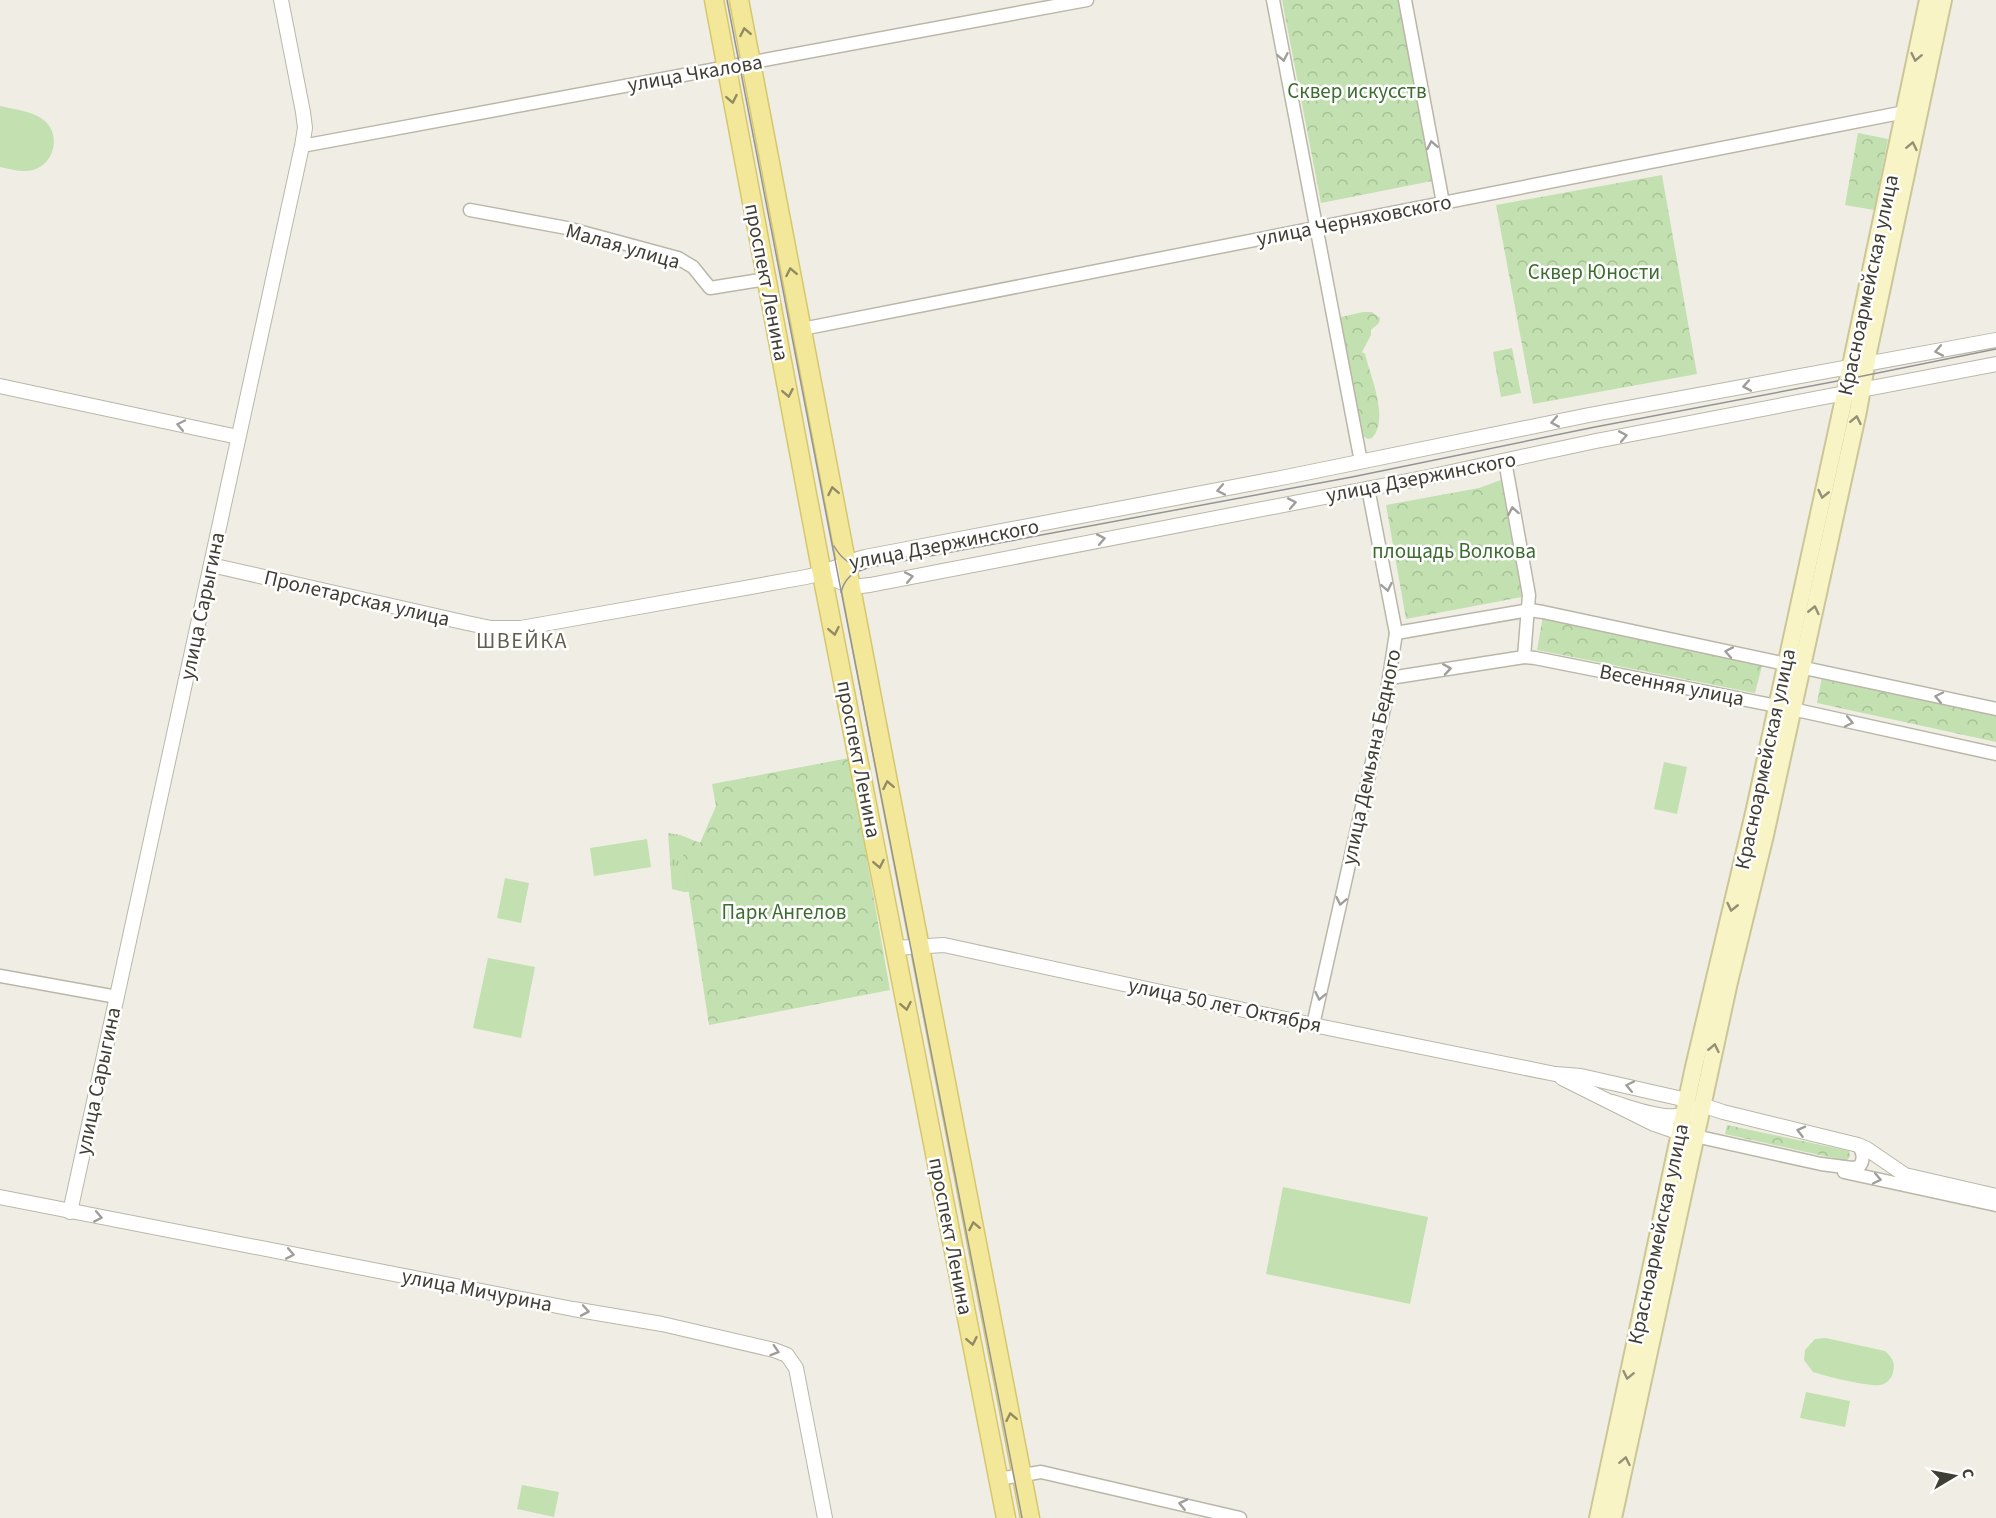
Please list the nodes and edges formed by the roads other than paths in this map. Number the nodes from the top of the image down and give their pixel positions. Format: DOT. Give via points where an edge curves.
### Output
graph roads {
  1 [pos="282,0"];
  2 [pos="714,0"];
  3 [pos="739,0"];
  4 [pos="1087,0"];
  5 [pos="1273,0"];
  6 [pos="1405,0"];
  7 [pos="1928,0"];
  8 [pos="1942,0"];
  9 [pos="752,64"];
  10 [pos="727,68"];
  11 [pos="1905,112"];
  12 [pos="302,146"];
  13 [pos="1443,203"];
  14 [pos="470,210"];
  15 [pos="1316,228"];
  16 [pos="766,279"];
  17 [pos="802,329"];
  18 [pos="1996,340"];
  19 [pos="1996,364"];
  20 [pos="1858,366"];
  21 [pos="0,386"];
  22 [pos="1853,393"];
  23 [pos="238,437"];
  24 [pos="1505,461"];
  25 [pos="1361,462"];
  26 [pos="1368,488"];
  27 [pos="847,562"];
  28 [pos="211,565"];
  29 [pos="822,574"];
  30 [pos="852,587"];
  31 [pos="1529,610"];
  32 [pos="1396,633"];
  33 [pos="1524,657"];
  34 [pos="1793,665"];
  35 [pos="1389,678"];
  36 [pos="1784,708"];
  37 [pos="1996,710"];
  38 [pos="1996,754"];
  39 [pos="919,945"];
  40 [pos="895,948"];
  41 [pos="0,976"];
  42 [pos="117,997"];
  43 [pos="1313,1025"];
  44 [pos="1555,1074"];
  45 [pos="1690,1118"];
  46 [pos="1858,1145"];
  47 [pos="1821,1164"];
  48 [pos="1996,1196"];
  49 [pos="0,1197"];
  50 [pos="1996,1205"];
  51 [pos="70,1212"];
  52 [pos="1022,1474"];
  53 [pos="998,1479"];
  54 [pos="825,1518"];
  55 [pos="1006,1518"];
  56 [pos="1030,1518"];
  57 [pos="1240,1518"];
  58 [pos="1598,1518"];
  59 [pos="1613,1518"];
  1 -- 12 [label="street, улица Сарыгина" via="303,112"];
  2 -- 10 [label="main road, проспект Ленина"];
  9 -- 3 [label="main road, проспект Ленина, one-way"];
  4 -- 9 [label="street, улица Чкалова"];
  5 -- 15 [label="street, one-way"];
  13 -- 6 [label="street, one-way"];
  7 -- 11 [label="main road, Красноармейская улица, one-way"];
  20 -- 8 [label="main road, Красноармейская улица, one-way"];
  9 -- 10 [label="street, улица Чкалова"];
  17 -- 9 [label="main road, проспект Ленина, one-way"];
  10 -- 12 [label="street, улица Чкалова"];
  10 -- 16 [label="main road, проспект Ленина, one-way"];
  11 -- 13 [label="street, улица Черняховского"];
  11 -- 20 [label="main road, Красноармейская улица"];
  12 -- 23 [label="street, улица Сарыгина"];
  13 -- 15 [label="street, улица Черняховского"];
  14 -- 16 [label="street, Малая улица" via="567,228 678,258 693,267 710,288"];
  15 -- 17 [label="street, улица Черняховского"];
  15 -- 25 [label="street"];
  16 -- 29 [label="main road, проспект Ленина, one-way"];
  27 -- 17 [label="main road, проспект Ленина, one-way"];
  18 -- 20 [label="street, улица Дзержинского, one-way"];
  19 -- 22 [label="street, улица Дзержинского"];
  20 -- 22 [label="main road, Красноармейская улица"];
  20 -- 25 [label="street, улица Дзержинского, one-way"];
  23 -- 21 [label="street, one-way"];
  24 -- 22 [label="street, улица Дзержинского, one-way"];
  22 -- 34 [label="main road, Красноармейская улица"];
  23 -- 28 [label="street, улица Сарыгина"];
  24 -- 26 [label="street, улица Дзержинского"];
  31 -- 24 [label="street, one-way"];
  25 -- 27 [label="street, улица Дзержинского, one-way"];
  30 -- 26 [label="street, улица Дзержинского, one-way"];
  26 -- 32 [label="street, улица Демьяна Бедного, one-way"];
  27 -- 29 [label="street, улица Дзержинского"];
  27 -- 30 [label="main road, проспект Ленина"];
  28 -- 29 [label="street, Пролетарская улица" via="376,604 509,629"];
  28 -- 42 [label="street, улица Сарыгина"];
  29 -- 30 [label="street, улица Дзержинского"];
  29 -- 40 [label="main road, проспект Ленина, one-way"];
  39 -- 30 [label="main road, проспект Ленина, one-way"];
  31 -- 32 [label="street, Весенняя улица"];
  31 -- 33 [label="street"];
  34 -- 31 [label="street, Весенняя улица, one-way"];
  32 -- 35 [label="street, улица Демьяна Бедного"];
  35 -- 33 [label="street, Весенняя улица, one-way"];
  33 -- 36 [label="street, Весенняя улица"];
  34 -- 36 [label="main road, Красноармейская улица"];
  37 -- 34 [label="street, Весенняя улица, one-way"];
  35 -- 43 [label="street, улица Демьяна Бедного, one-way"];
  36 -- 38 [label="street, Весенняя улица, one-way"];
  36 -- 45 [label="main road, Красноармейская улица" via="1765,835"];
  39 -- 40 [label="street, улица 50 лет Октября"];
  39 -- 43 [label="street, улица 50 лет Октября" via="944,945"];
  52 -- 39 [label="main road, проспект Ленина, one-way"];
  40 -- 53 [label="main road, проспект Ленина, one-way"];
  41 -- 42 [label="street"];
  42 -- 51 [label="street, улица Сарыгина"];
  43 -- 44 [label="street, улица 50 лет Октября"];
  45 -- 44 [label="street, улица 50 лет Октября, one-way" via="1581,1076"];
  44 -- 45 [label="street, улица 50 лет Октября" via="1654,1124"];
  46 -- 45 [label="street, улица 50 лет Октября, one-way" via="1723,1112"];
  45 -- 47 [label="street, улица 50 лет Октября"];
  45 -- 58 [label="main road, Красноармейская улица, one-way"];
  59 -- 45 [label="main road, Красноармейская улица, one-way"];
  46 -- 47 [label="street, улица 50 лет Октября" via="1863,1155 1859,1167"];
  46 -- 48 [label="street, улица 50 лет Октября" via="1913,1178"];
  47 -- 50 [label="street, улица 50 лет Октября, one-way"];
  49 -- 51 [label="street, улица Мичурина"];
  51 -- 54 [label="street, улица Мичурина, one-way" via="662,1324 787,1354 796,1368"];
  52 -- 53 [label="street"];
  52 -- 56 [label="main road, проспект Ленина"];
  57 -- 52 [label="street, one-way" via="1041,1472"];
  53 -- 55 [label="main road, проспект Ленина"];
}
